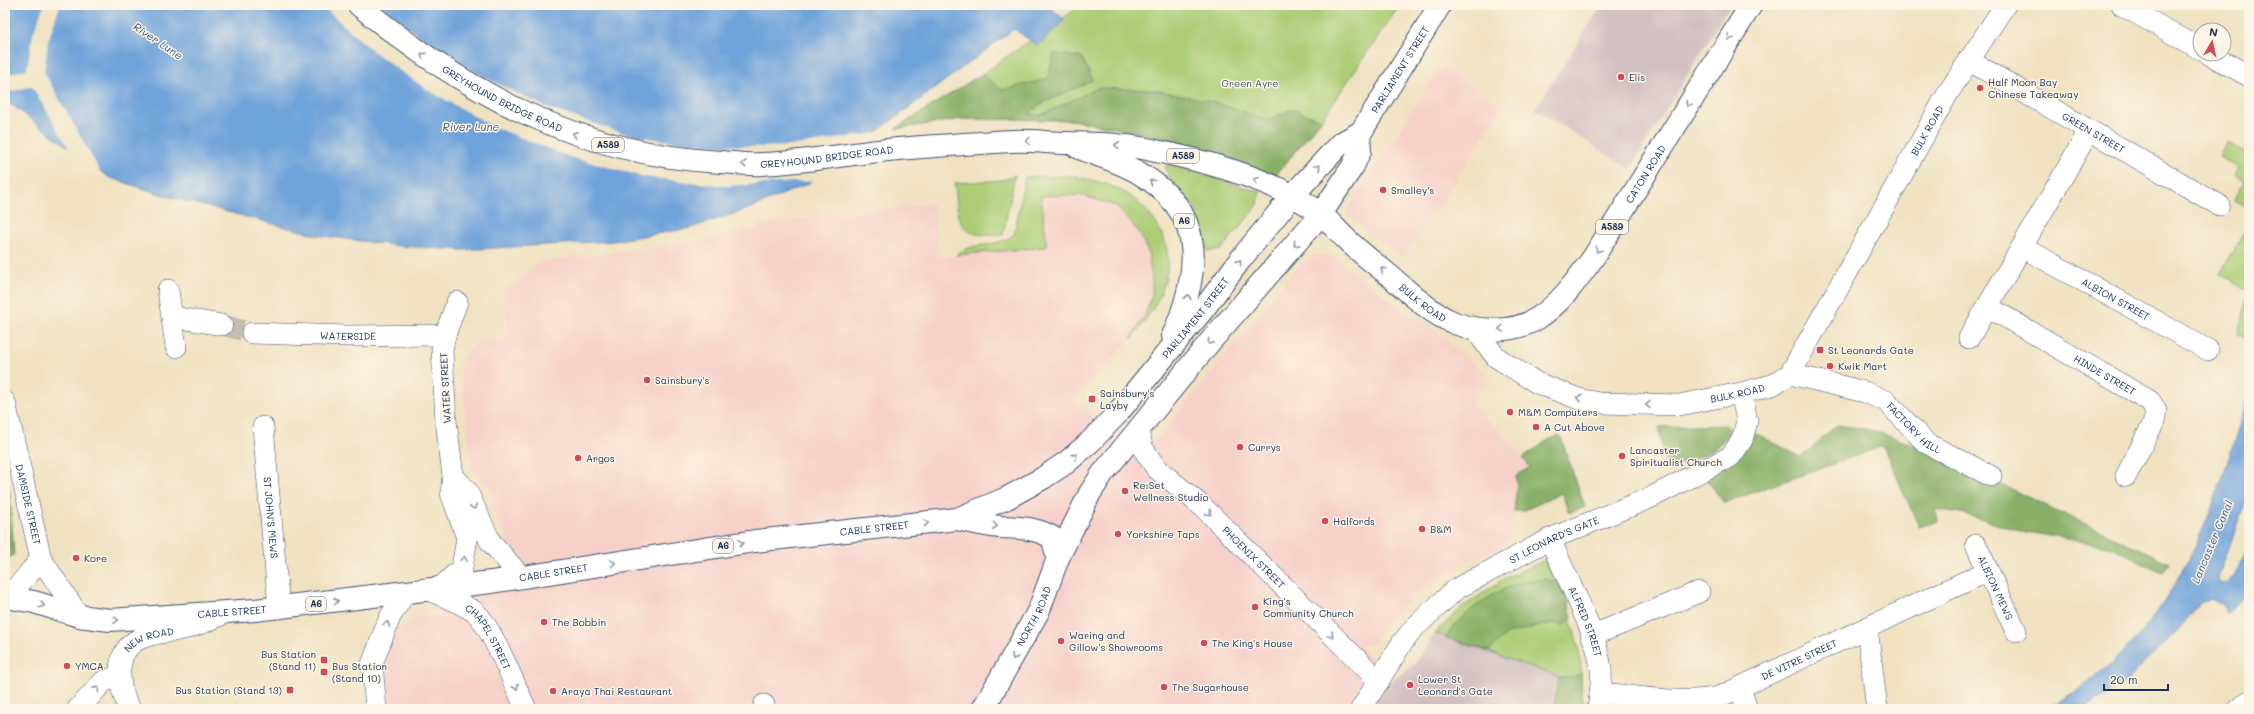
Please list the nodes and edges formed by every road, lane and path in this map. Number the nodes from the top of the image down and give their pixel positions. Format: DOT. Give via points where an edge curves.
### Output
graph roads {
  1 [pos="358,5"];
  2 [pos="1440,5"];
  3 [pos="1751,5"];
  4 [pos="2004,5"];
  5 [pos="2122,5"];
  6 [pos="2192,44"];
  7 [pos="1968,60"];
  8 [pos="2224,62"];
  9 [pos="2249,76"];
  10 [pos="2089,131"];
  11 [pos="1359,134"];
  12 [pos="1067,143"];
  13 [pos="1292,196"];
  14 [pos="2219,205"];
  15 [pos="1321,214"];
  16 [pos="2022,248"];
  17 [pos="168,290"];
  18 [pos="457,302"];
  19 [pos="1988,307"];
  20 [pos="173,317"];
  21 [pos="222,325"];
  22 [pos="1474,328"];
  23 [pos="252,333"];
  24 [pos="445,335"];
  25 [pos="1969,338"];
  26 [pos="176,347"];
  27 [pos="2208,350"];
  28 [pos="1163,359"];
  29 [pos="1790,374"];
  30 [pos="1741,393"];
  31 [pos="5,402"];
  32 [pos="263,427"];
  33 [pos="1139,429"];
  34 [pos="453,476"];
  35 [pos="1991,476"];
  36 [pos="2126,476"];
  37 [pos="1021,491"];
  38 [pos="957,519"];
  39 [pos="1550,539"];
  40 [pos="1976,545"];
  41 [pos="1058,558"];
  42 [pos="41,559"];
  43 [pos="1988,571"];
  44 [pos="521,577"];
  45 [pos="423,590"];
  46 [pos="1699,592"];
  47 [pos="5,597"];
  48 [pos="279,608"];
  49 [pos="227,612"];
  50 [pos="79,616"];
  51 [pos="1867,628"];
  52 [pos="2016,631"];
  53 [pos="1592,636"];
  54 [pos="119,676"];
  55 [pos="1379,681"];
  56 [pos="1740,688"];
  57 [pos="1599,701"];
  58 [pos="2249,701"];
  59 [pos="78,709"];
  60 [pos="130,709"];
  61 [pos="376,709"];
  62 [pos="526,709"];
  63 [pos="983,709"];
  64 [pos="1361,709"];
  65 [pos="1747,709"];
  66 [pos="1877,709"];
  67 [pos="2239,709"];
  12 -- 1 [label="main road, GREYHOUND BRIDGE ROAD / A589, one-way" via="1015,141 894,150 760,165 693,161 612,146 520,112 445,70 393,34"];
  2 -- 11 [label="main road, PARLIAMENT STREET"];
  3 -- 22 [label="main road, CATON ROAD / A589, one-way" via="1593,258 1570,289 1537,319 1521,326 1501,329"];
  4 -- 7 [label="street, BULK ROAD"];
  5 -- 6 [label="street"];
  7 -- 10 [label="street, GREEN STREET"];
  7 -- 29 [label="street, BULK ROAD" via="1885,202"];
  8 -- 9 [label="street"];
  10 -- 14 [label="street, GREEN STREET"];
  10 -- 16 [label="street"];
  13 -- 11 [label="main road, PARLIAMENT STREET / A6, one-way" via="1340,144"];
  11 -- 15 [label="main road" via="1360,151"];
  13 -- 12 [label="main road, GREYHOUND BRIDGE ROAD / A589, one-way" via="1258,180 1188,157 1106,143"];
  28 -- 12 [label="main road, A6, one-way" via="1186,306 1192,280 1194,255 1190,233 1170,197 1155,184 1138,172"];
  13 -- 15 [label="main road, GREYHOUND BRIDGE ROAD / A589"];
  28 -- 13 [label="main road, PARLIAMENT STREET / A6, one-way"];
  22 -- 15 [label="main road, BULK ROAD / A589, one-way" via="1446,320 1346,239"];
  15 -- 33 [label="main road, one-way" via="1209,343"];
  16 -- 19 [label="street"];
  16 -- 27 [label="street, ALBION STREET"];
  17 -- 20 [label="street"];
  18 -- 24 [label="street, WATER STREET"];
  19 -- 25 [label="street"];
  19 -- 36 [label="street, HINDE STREET" via="2150,401 2156,410 2154,422"];
  20 -- 21 [label="street"];
  20 -- 26 [label="street"];
  30 -- 22 [label="street, BULK ROAD, one-way" via="1679,405 1617,405 1579,399 1537,383 1500,360"];
  23 -- 24 [label="street, WATERSIDE" via="348,336"];
  24 -- 34 [label="street, WATER STREET" via="442,366"];
  37 -- 28 [label="main road, PARLIAMENT STREET / A6, one-way" via="1067,462 1090,442"];
  29 -- 30 [label="street, BULK ROAD" via="1772,385"];
  29 -- 35 [label="street, FACTORY HILL" via="1865,392 1886,401 1926,443"];
  30 -- 39 [label="street, ST LEONARD'S GATE" via="1746,421 1742,440 1731,456 1652,497"];
  31 -- 42 [label="street, DAMSIDE STREET"];
  32 -- 48 [label="street, ST JOHN'S MEWS"];
  33 -- 41 [label="main road, NORTH ROAD" via="1103,473"];
  33 -- 55 [label="street, PHOENIX STREET, one-way" via="1142,447 1156,468 1203,507"];
  34 -- 44 [label="street, one-way" via="467,491 490,541"];
  45 -- 34 [label="street, WATER STREET, one-way" via="462,568 467,538 451,493"];
  37 -- 38 [label="main road, CABLE STREET / A6"];
  38 -- 41 [label="main road, A6, one-way" via="1000,527 1036,529 1052,537"];
  44 -- 38 [label="main road, CABLE STREET / A6, one-way" via="755,541"];
  39 -- 53 [label="street, ALFRED STREET"];
  39 -- 55 [label="street, ST LEONARD'S GATE" via="1456,589 1414,628"];
  40 -- 43 [label="street, ALBION MEWS"];
  41 -- 63 [label="main road, NORTH ROAD, one-way" via="1039,610"];
  42 -- 47 [label="street, DAMSIDE STREET" via="18,589"];
  42 -- 50 [label="street, DAMSIDE STREET"];
  43 -- 51 [label="street, DE VITRE STREET"];
  43 -- 52 [label="street, ALBION MEWS"];
  44 -- 45 [label="main road, CABLE STREET / A6"];
  48 -- 45 [label="main road, CABLE STREET / A6, one-way"];
  61 -- 45 [label="street, WATER STREET, one-way" via="372,664 390,617"];
  45 -- 62 [label="street, CHAPEL STREET, one-way" via="459,603 477,614 486,626"];
  46 -- 53 [label="street"];
  47 -- 50 [label="main road, A6, one-way" via="34,602"];
  48 -- 49 [label="main road, CABLE STREET / A6"];
  50 -- 49 [label="main road, CABLE STREET / A6, one-way" via="120,620"];
  49 -- 54 [label="street, NEW ROAD" via="187,628 138,639 124,656"];
  51 -- 56 [label="street, DE VITRE STREET"];
  51 -- 66 [label="street"];
  53 -- 57 [label="street, ALFRED STREET" via="1601,670"];
  59 -- 54 [label="street, one-way" via="104,681"];
  54 -- 60 [label="street" via="120,687"];
  55 -- 64 [label="street, ST LEONARD'S GATE"];
  56 -- 57 [label="street, DE VITRE STREET" via="1701,700"];
  56 -- 65 [label="street"];
  58 -- 67 [label="street"];
}
